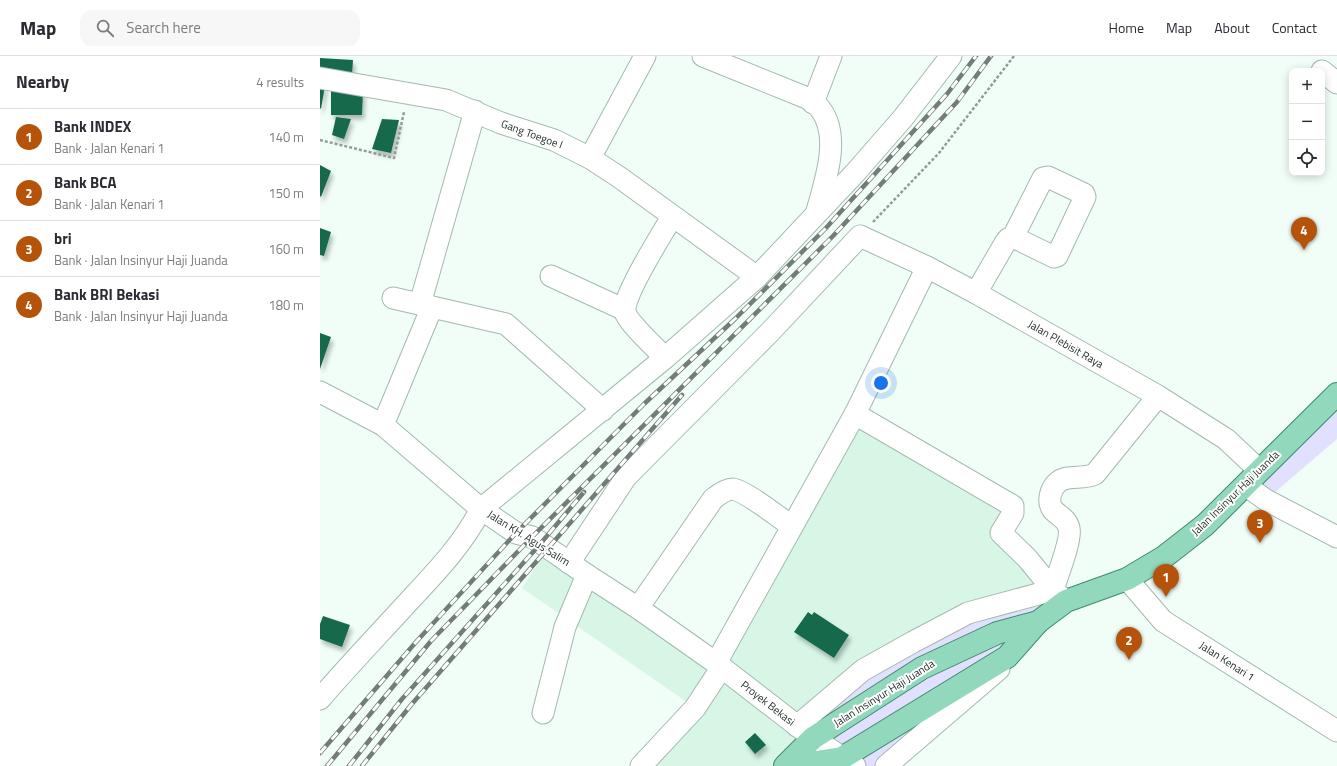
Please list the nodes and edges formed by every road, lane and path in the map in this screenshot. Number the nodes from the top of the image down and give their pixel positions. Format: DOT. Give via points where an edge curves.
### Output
graph roads {
  1 [pos="645,56"];
  2 [pos="703,56"];
  3 [pos="831,56"];
  4 [pos="951,56"];
  5 [pos="1014,56"];
  6 [pos="1325,73"];
  7 [pos="320,78"];
  8 [pos="1337,83"];
  9 [pos="407,93"];
  10 [pos="813,102"];
  11 [pos="475,112"];
  12 [pos="320,140"];
  13 [pos="590,158"];
  14 [pos="816,214"];
  15 [pos="672,217"];
  16 [pos="860,236"];
  17 [pos="1013,237"];
  18 [pos="927,267"];
  19 [pos="551,276"];
  20 [pos="757,277"];
  21 [pos="976,293"];
  22 [pos="393,298"];
  23 [pos="426,306"];
  24 [pos="624,310"];
  25 [pos="665,358"];
  26 [pos="320,392"];
  27 [pos="1337,394"];
  28 [pos="1158,396"];
  29 [pos="603,410"];
  30 [pos="854,414"];
  31 [pos="383,425"];
  32 [pos="1252,478"];
  33 [pos="481,509"];
  34 [pos="792,526"];
  35 [pos="1337,537"];
  36 [pos="569,563"];
  37 [pos="587,575"];
  38 [pos="1127,579"];
  39 [pos="1059,595"];
  40 [pos="638,608"];
  41 [pos="1038,622"];
  42 [pos="1007,657"];
  43 [pos="719,665"];
  44 [pos="320,699"];
  45 [pos="543,712"];
  46 [pos="1337,731"];
  47 [pos="805,732"];
  48 [pos="849,762"];
  49 [pos="641,766"];
  50 [pos="785,766"];
  51 [pos="790,766"];
  52 [pos="886,766"];
  1 -- 13 [label="street"];
  2 -- 10 [label="street"];
  3 -- 10 [label="street"];
  4 -- 14 [label="street" via="903,118"];
  5 -- 16 [label="path" via="939,153"];
  6 -- 8 [label="street"];
  7 -- 9 [label="street, Gang Toegoe I"];
  9 -- 11 [label="street, Gang Toegoe I" via="446,100"];
  9 -- 12 [label="path" via="394,158"];
  10 -- 14 [label="street" via="825,115 831,142 828,171"];
  11 -- 13 [label="street, Gang Toegoe I" via="554,140"];
  11 -- 23 [label="street"];
  13 -- 15 [label="street, Gang Toegoe I"];
  14 -- 20 [label="street"];
  15 -- 20 [label="street, Gang Toegoe I"];
  15 -- 24 [label="street" via="631,289"];
  16 -- 18 [label="street, Jalan Plebisit Raya"];
  16 -- 36 [label="street" via="771,331 626,477"];
  17 -- 21 [label="street" via="1005,243"];
  18 -- 21 [label="street, Jalan Plebisit Raya"];
  18 -- 30 [label="street"];
  19 -- 24 [label="street"];
  20 -- 25 [label="street"];
  21 -- 28 [label="street, Jalan Plebisit Raya"];
  22 -- 23 [label="street"];
  23 -- 29 [label="street" via="506,324"];
  23 -- 31 [label="street"];
  24 -- 25 [label="street" via="630,321"];
  25 -- 29 [label="street"];
  26 -- 31 [label="street, Jalan KH. Agus Salim"];
  27 -- 32 [label="main road, Jalan Insinyur Haji Juanda"];
  28 -- 32 [label="street, Jalan Plebisit Raya" via="1226,439"];
  28 -- 39 [label="street" via="1095,474 1086,478 1066,478 1058,482 1050,493 1053,510 1067,523 1070,532"];
  29 -- 33 [label="street"];
  30 -- 34 [label="street"];
  30 -- 39 [label="street" via="1013,506 1014,513 1001,532"];
  31 -- 33 [label="street, Jalan KH. Agus Salim"];
  32 -- 35 [label="street, Jalan Plebisit Raya" via="1266,500"];
  32 -- 38 [label="main road, Jalan Insinyur Haji Juanda" via="1194,534 1164,557"];
  33 -- 36 [label="street, Jalan KH. Agus Salim" via="516,533 532,538"];
  33 -- 44 [label="street" via="452,554 350,663"];
  34 -- 40 [label="street" via="746,495 732,489 721,492 713,499"];
  34 -- 43 [label="street"];
  36 -- 37 [label="street, Jalan KH. Agus Salim"];
  37 -- 40 [label="street, Jalan KH. Agus Salim"];
  37 -- 45 [label="street" via="565,627"];
  38 -- 39 [label="main road, Jalan Insinyur Haji Juanda"];
  38 -- 46 [label="street, Jalan Kenari 1" via="1163,621"];
  39 -- 41 [label="main road, Jalan Insinyur Haji Juanda"];
  39 -- 47 [label="street" via="968,613 913,642 863,670"];
  40 -- 43 [label="street, Jalan KH. Agus Salim"];
  41 -- 42 [label="main road, Jalan Insinyur Haji Juanda"];
  41 -- 47 [label="main road, Jalan Insinyur Haji Juanda" via="997,633 922,668"];
  42 -- 48 [label="main road, Jalan Insinyur Haji Juanda"];
  42 -- 52 [label="street" via="997,671"];
  43 -- 47 [label="street, Proyek Bekasi"];
  43 -- 49 [label="street" via="695,708"];
  47 -- 48 [label="street, Proyek Bekasi"];
  47 -- 50 [label="main road, Jalan Insinyur Haji Juanda"];
  48 -- 51 [label="main road, Jalan Insinyur Haji Juanda"];
}
